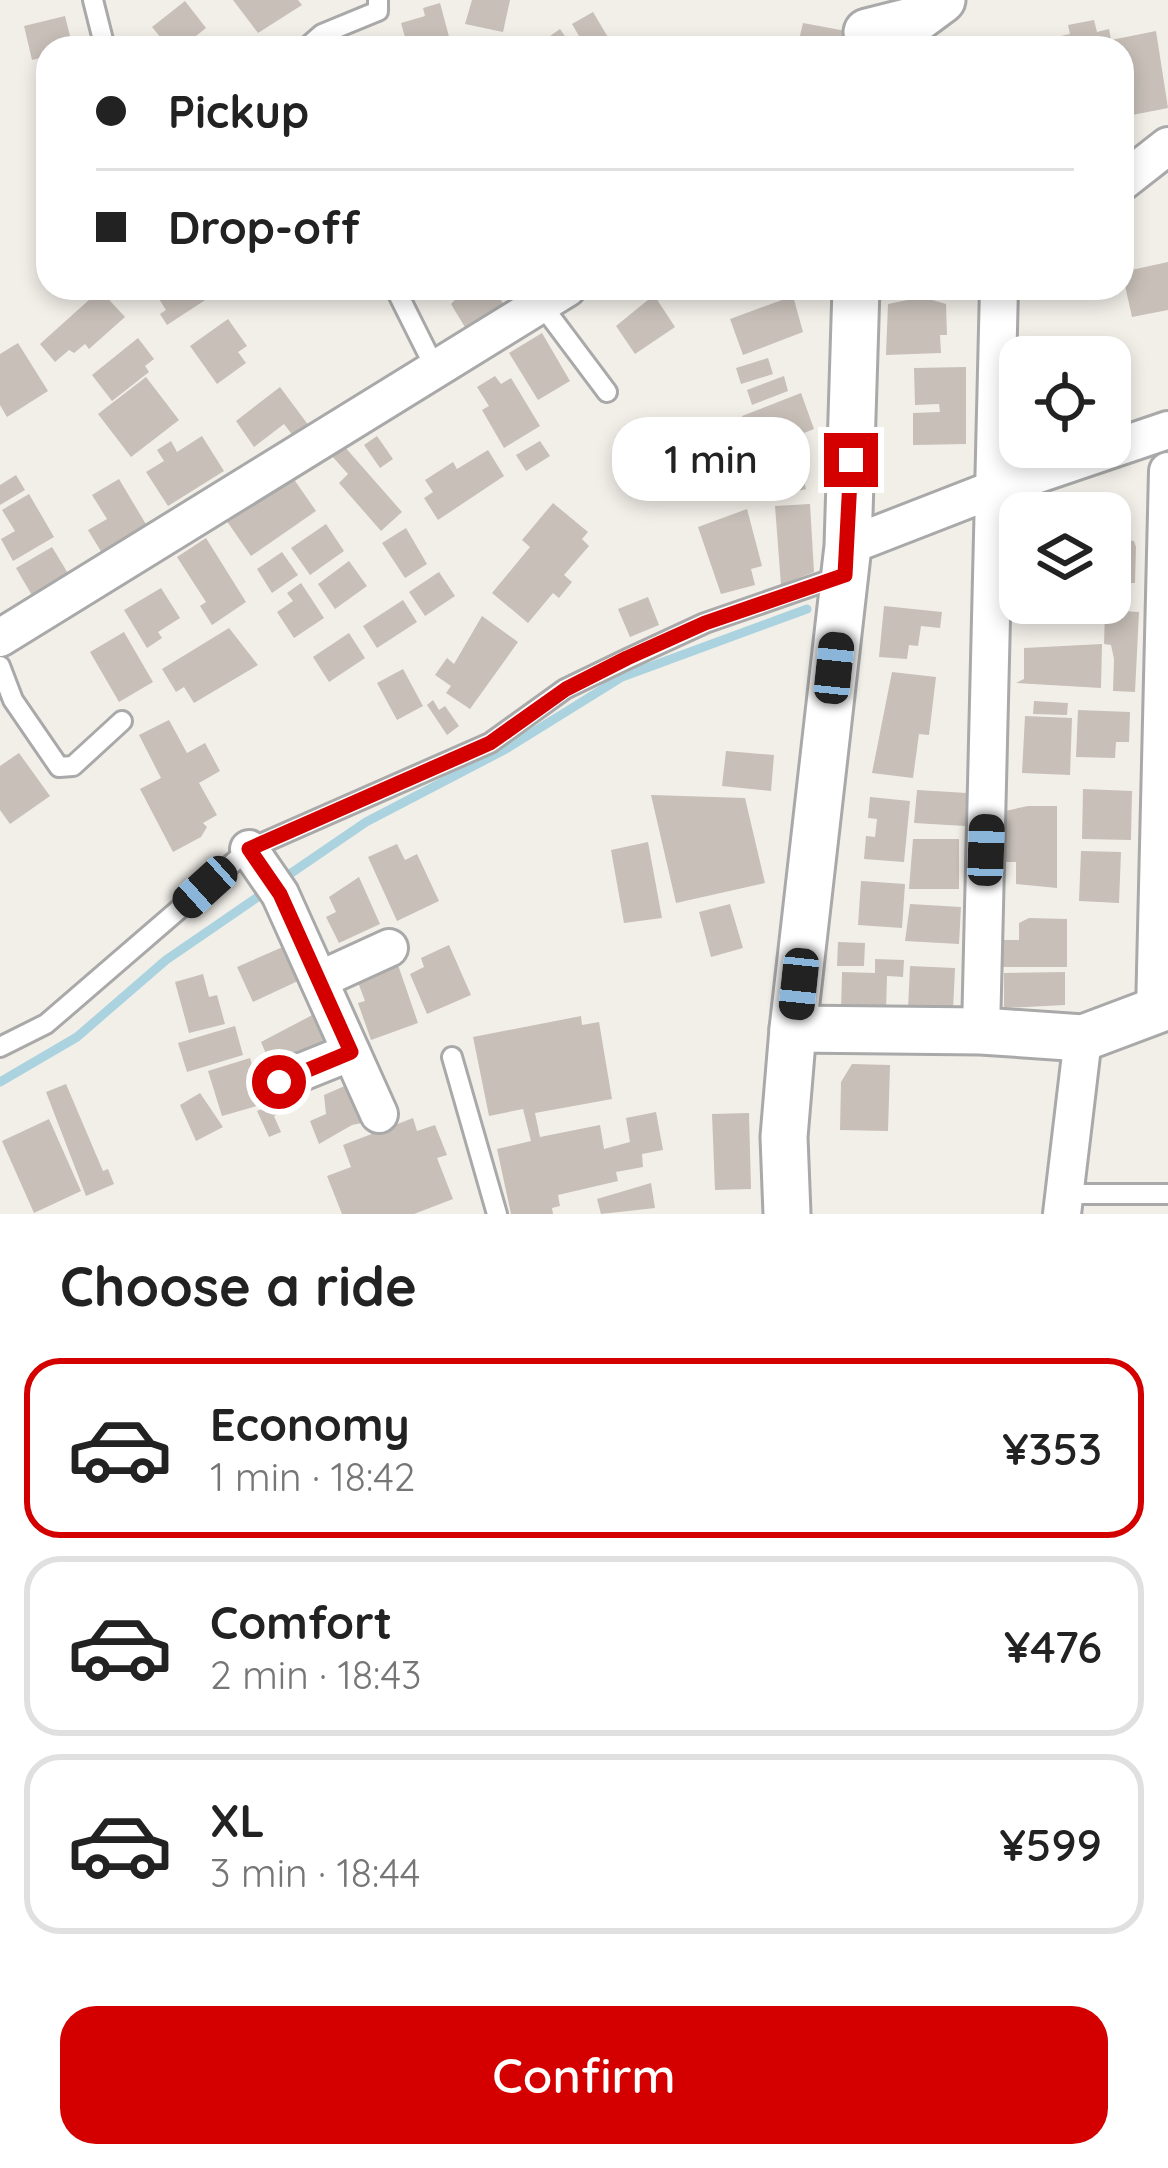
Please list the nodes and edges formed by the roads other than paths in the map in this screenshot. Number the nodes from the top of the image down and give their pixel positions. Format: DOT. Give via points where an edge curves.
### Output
graph roads {
  1 [pos="93,0"];
  2 [pos="378,0"];
  3 [pos="942,0"];
  4 [pos="871,20"];
  5 [pos="102,36"];
  6 [pos="320,36"];
  7 [pos="1168,146"];
  8 [pos="1134,173"];
  9 [pos="401,300"];
  10 [pos="547,300"];
  11 [pos="556,300"];
  12 [pos="856,300"];
  13 [pos="999,300"];
  14 [pos="434,366"];
  15 [pos="607,392"];
  16 [pos="1168,430"];
  17 [pos="1168,471"];
  18 [pos="997,488"];
  19 [pos="847,561"];
  20 [pos="0,638"];
  21 [pos="0,666"];
  22 [pos="122,721"];
  23 [pos="266,873"];
  24 [pos="389,948"];
  25 [pos="319,980"];
  26 [pos="1161,1009"];
  27 [pos="794,1029"];
  28 [pos="981,1031"];
  29 [pos="1083,1038"];
  30 [pos="0,1047"];
  31 [pos="351,1052"];
  32 [pos="452,1057"];
  33 [pos="279,1082"];
  34 [pos="379,1114"];
  35 [pos="1168,1194"];
  36 [pos="1063,1204"];
  37 [pos="497,1214"];
  38 [pos="784,1214"];
  1 -- 5 [label="lane"];
  2 -- 6 [label="lane" via="378,11"];
  3 -- 4 [label="street" via="915,20"];
  7 -- 8 [label="street"];
  9 -- 14 [label="lane"];
  10 -- 14 [label="street"];
  11 -- 15 [label="lane"];
  12 -- 19 [label="street"];
  13 -- 18 [label="street"];
  14 -- 20 [label="street"];
  16 -- 18 [label="street"];
  17 -- 26 [label="street"];
  18 -- 19 [label="street"];
  18 -- 28 [label="street"];
  19 -- 23 [label="lane" via="566,689 490,743"];
  19 -- 27 [label="street"];
  21 -- 22 [label="lane" via="59,767 73,766"];
  23 -- 25 [label="street"];
  23 -- 30 [label="lane"];
  24 -- 25 [label="street"];
  25 -- 31 [label="street"];
  26 -- 29 [label="street"];
  27 -- 28 [label="street"];
  27 -- 38 [label="street"];
  28 -- 29 [label="street"];
  29 -- 36 [label="street"];
  31 -- 33 [label="street"];
  31 -- 34 [label="street"];
  32 -- 37 [label="lane"];
  35 -- 36 [label="lane"];
}
